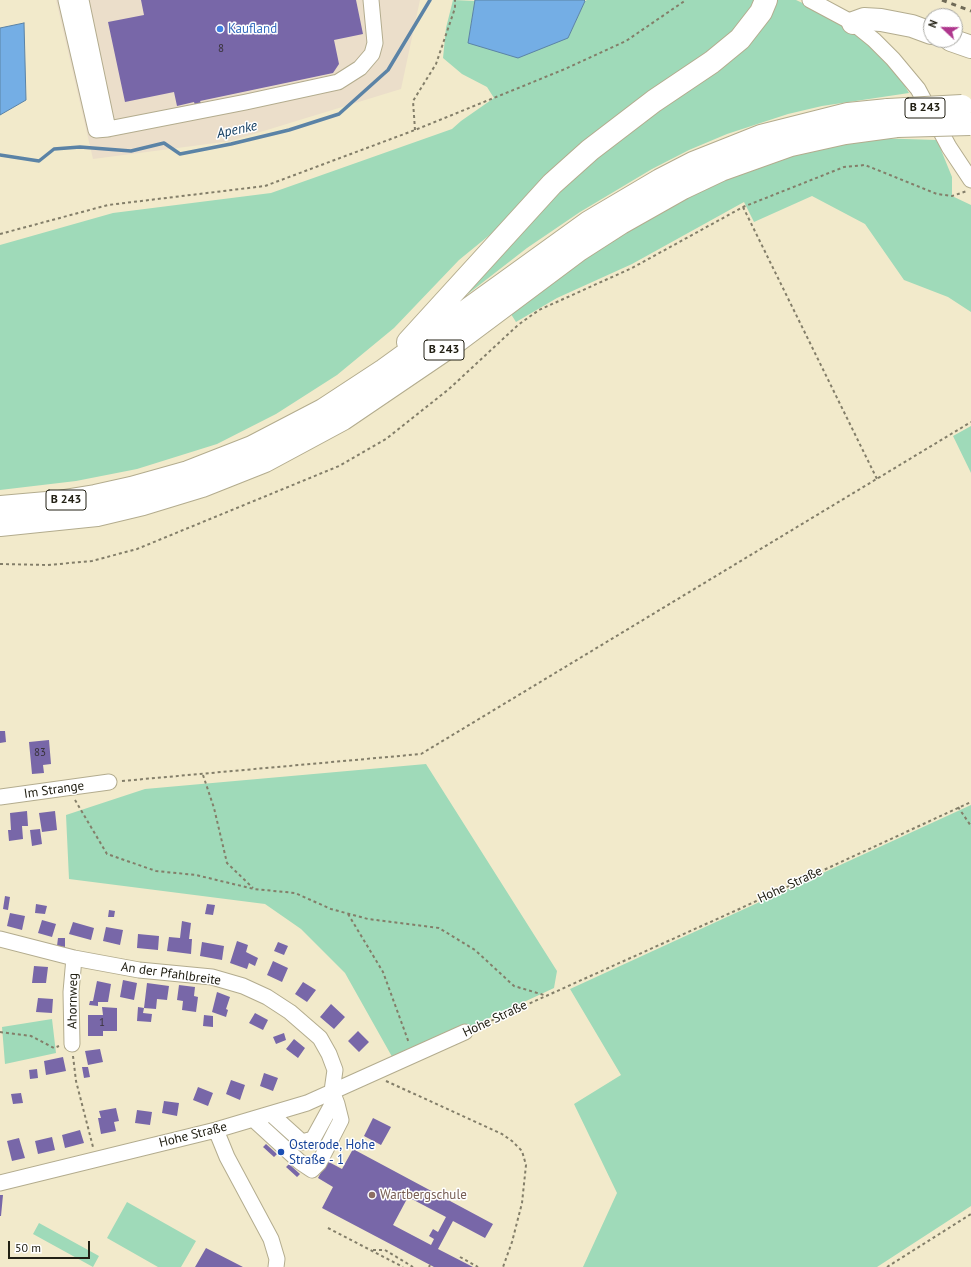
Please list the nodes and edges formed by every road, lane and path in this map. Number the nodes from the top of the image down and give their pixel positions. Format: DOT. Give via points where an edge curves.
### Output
graph roads {
  1 [pos="66,0"];
  2 [pos="81,0"];
  3 [pos="371,0"];
  4 [pos="455,0"];
  5 [pos="686,0"];
  6 [pos="766,0"];
  7 [pos="810,0"];
  8 [pos="852,23"];
  9 [pos="923,30"];
  10 [pos="82,38"];
  11 [pos="968,115"];
  12 [pos="892,118"];
  13 [pos="414,130"];
  14 [pos="971,180"];
  15 [pos="971,190"];
  16 [pos="743,207"];
  17 [pos="0,234"];
  18 [pos="384,370"];
  19 [pos="971,422"];
  20 [pos="877,479"];
  21 [pos="0,507"];
  22 [pos="0,524"];
  23 [pos="0,564"];
  24 [pos="203,775"];
  25 [pos="108,782"];
  26 [pos="68,788"];
  27 [pos="0,797"];
  28 [pos="971,802"];
  29 [pos="958,808"];
  30 [pos="971,826"];
  31 [pos="254,888"];
  32 [pos="348,914"];
  33 [pos="0,939"];
  34 [pos="74,958"];
  35 [pos="545,996"];
  36 [pos="0,1032"];
  37 [pos="465,1032"];
  38 [pos="72,1044"];
  39 [pos="414,1056"];
  40 [pos="372,1075"];
  41 [pos="335,1098"];
  42 [pos="271,1114"];
  43 [pos="253,1119"];
  44 [pos="216,1130"];
  45 [pos="95,1159"];
  46 [pos="0,1183"];
  47 [pos="971,1214"];
  48 [pos="328,1228"];
  49 [pos="371,1250"];
  50 [pos="460,1257"];
  51 [pos="276,1267"];
  52 [pos="403,1267"];
  53 [pos="413,1267"];
  54 [pos="478,1267"];
  55 [pos="503,1267"];
  56 [pos="887,1267"];
  1 -- 10 [label="street"];
  2 -- 10 [label="street"];
  3 -- 10 [label="street" via="375,43 372,54 360,68 338,82 96,130"];
  4 -- 13 [label="path" via="455,8 436,64 413,101"];
  5 -- 13 [label="path" via="626,40 565,69"];
  6 -- 18 [label="highway" via="761,12 740,39 595,146 552,184"];
  7 -- 8 [label="street"];
  8 -- 9 [label="highway" via="864,19 881,20"];
  8 -- 14 [label="street" via="874,40 918,89 949,147"];
  11 -- 12 [label="highway, B 243, bridge"];
  12 -- 18 [label="highway, B 243" via="848,114 761,136 693,163 589,222"];
  12 -- 22 [label="highway, B 243" via="845,133 791,145 728,167 683,188 621,222 452,345 343,419 264,461 202,486 143,504 97,514"];
  13 -- 17 [label="path" via="265,186 108,205"];
  15 -- 16 [label="path" via="952,196 937,194 865,165 851,166"];
  16 -- 20 [label="path"];
  16 -- 23 [label="path" via="632,268 539,310 518,325 449,388 386,439 339,466 137,549 92,561 48,565"];
  18 -- 21 [label="highway, B 243" via="323,410 215,462 160,481 95,496"];
  19 -- 20 [label="path"];
  20 -- 24 [label="path" via="421,754"];
  24 -- 25 [label="path"];
  24 -- 31 [label="path" via="214,808 226,863"];
  25 -- 26 [label="street, Im Strange"];
  26 -- 27 [label="street, Im Strange"];
  26 -- 31 [label="path" via="107,854 156,871 196,875"];
  28 -- 29 [label="path, Hohe Straße"];
  29 -- 30 [label="path"];
  29 -- 35 [label="path, Hohe Straße"];
  31 -- 32 [label="path" via="295,893"];
  32 -- 35 [label="path" via="439,928 475,950 514,986"];
  32 -- 39 [label="path" via="383,972"];
  33 -- 34 [label="street, An der Pfahlbreite"];
  34 -- 38 [label="street, Ahornweg" via="71,992"];
  34 -- 41 [label="street, An der Pfahlbreite" via="139,970 212,977 243,986 267,997 290,1012 320,1038 334,1070"];
  35 -- 37 [label="path, Hohe Straße"];
  36 -- 38 [label="path" via="30,1036 54,1048"];
  37 -- 39 [label="street, Hohe Straße"];
  38 -- 45 [label="path" via="76,1081"];
  39 -- 40 [label="street, Hohe Straße"];
  40 -- 41 [label="street, Hohe Straße"];
  40 -- 55 [label="path" via="502,1134 522,1151 526,1165 523,1196"];
  41 -- 42 [label="street, Hohe Straße"];
  41 -- 42 [label="street" via="314,1139 302,1142"];
  41 -- 43 [label="street, An der Pfahlbreite" via="340,1120 319,1163 312,1170"];
  42 -- 43 [label="street, Hohe Straße"];
  43 -- 44 [label="street, Hohe Straße"];
  44 -- 45 [label="street, Hohe Straße"];
  44 -- 51 [label="street" via="227,1158 271,1239 277,1259"];
  45 -- 46 [label="street, Hohe Straße"];
  47 -- 56 [label="path"];
  48 -- 49 [label="path"];
  49 -- 52 [label="path"];
  49 -- 53 [label="path" via="385,1250"];
  50 -- 54 [label="path"];
}
